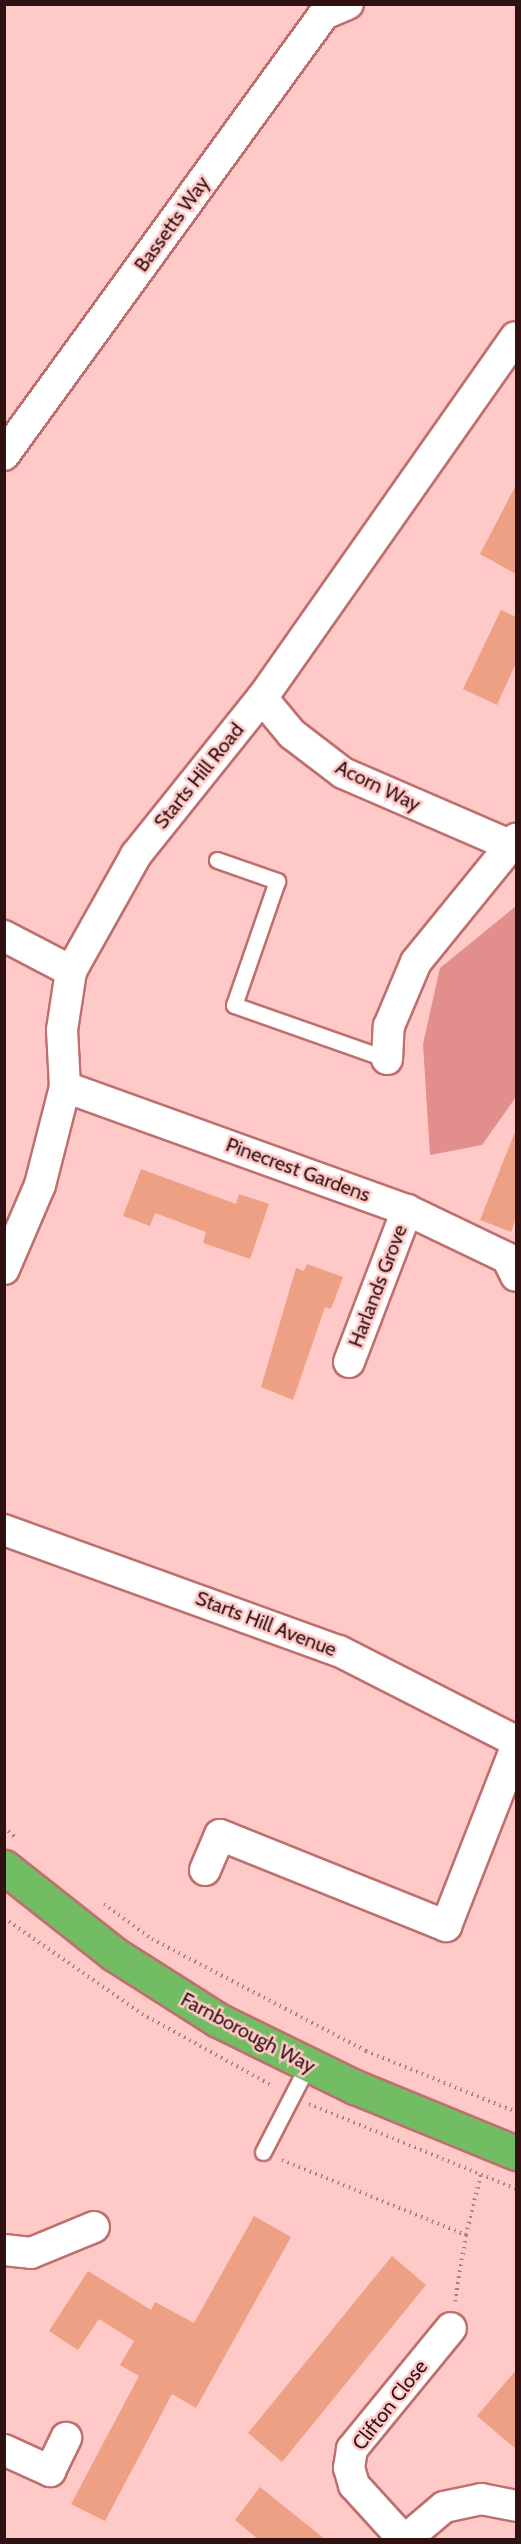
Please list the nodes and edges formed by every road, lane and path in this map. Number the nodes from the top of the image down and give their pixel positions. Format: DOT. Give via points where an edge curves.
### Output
graph roads {
  1 [pos="348,4"];
  2 [pos="516,337"];
  3 [pos="4,455"];
  4 [pos="262,698"];
  5 [pos="514,843"];
  6 [pos="216,860"];
  7 [pos="4,936"];
  8 [pos="71,971"];
  9 [pos="387,1059"];
  10 [pos="65,1087"];
  11 [pos="407,1210"];
  12 [pos="513,1261"];
  13 [pos="4,1269"];
  14 [pos="349,1362"];
  15 [pos="4,1530"];
  16 [pos="516,1741"];
  17 [pos="516,1747"];
  18 [pos="4,1827"];
  19 [pos="14,1856"];
  20 [pos="205,1869"];
  21 [pos="96,1899"];
  22 [pos="308,2065"];
  23 [pos="516,2112"];
  24 [pos="503,2148"];
  25 [pos="263,2152"];
  26 [pos="94,2227"];
  27 [pos="466,2235"];
  28 [pos="4,2250"];
  29 [pos="451,2328"];
  30 [pos="66,2438"];
  31 [pos="4,2450"];
  32 [pos="516,2506"];
  33 [pos="404,2540"];
  1 -- 3 [label="street, Bassetts Way" via="324,14"];
  2 -- 4 [label="street, Starts Hill Road"];
  4 -- 5 [label="street, Acorn Way" via="292,735 343,773"];
  4 -- 8 [label="street, Starts Hill Road" via="136,855"];
  5 -- 9 [label="street" via="438,929 417,962 389,1026"];
  6 -- 9 [label="lane" via="278,881 234,1005"];
  7 -- 8 [label="street"];
  8 -- 10 [label="street, Starts Hill Road" via="62,1030"];
  10 -- 11 [label="street, Pinecrest Gardens"];
  10 -- 13 [label="street, Starts Hill Road" via="40,1185"];
  11 -- 12 [label="street, Pinecrest Gardens"];
  11 -- 14 [label="street, Harlands Grove"];
  15 -- 16 [label="street, Starts Hill Avenue" via="339,1651"];
  17 -- 20 [label="street" via="446,1926 220,1835"];
  18 -- 19 [label="path"];
  19 -- 22 [label="highway, Farnborough Way" via="147,1977"];
  21 -- 23 [label="path" via="152,1939 366,2051"];
  22 -- 24 [label="highway, Farnborough Way"];
  22 -- 25 [label="lane"];
  24 -- 27 [label="path"];
  25 -- 27 [label="path"];
  26 -- 28 [label="street" via="31,2253"];
  27 -- 29 [label="path"];
  29 -- 33 [label="street, Clifton Close" via="352,2449 349,2468 354,2485"];
  30 -- 31 [label="street" via="50,2471"];
  32 -- 33 [label="street" via="481,2499 444,2507"];
}
